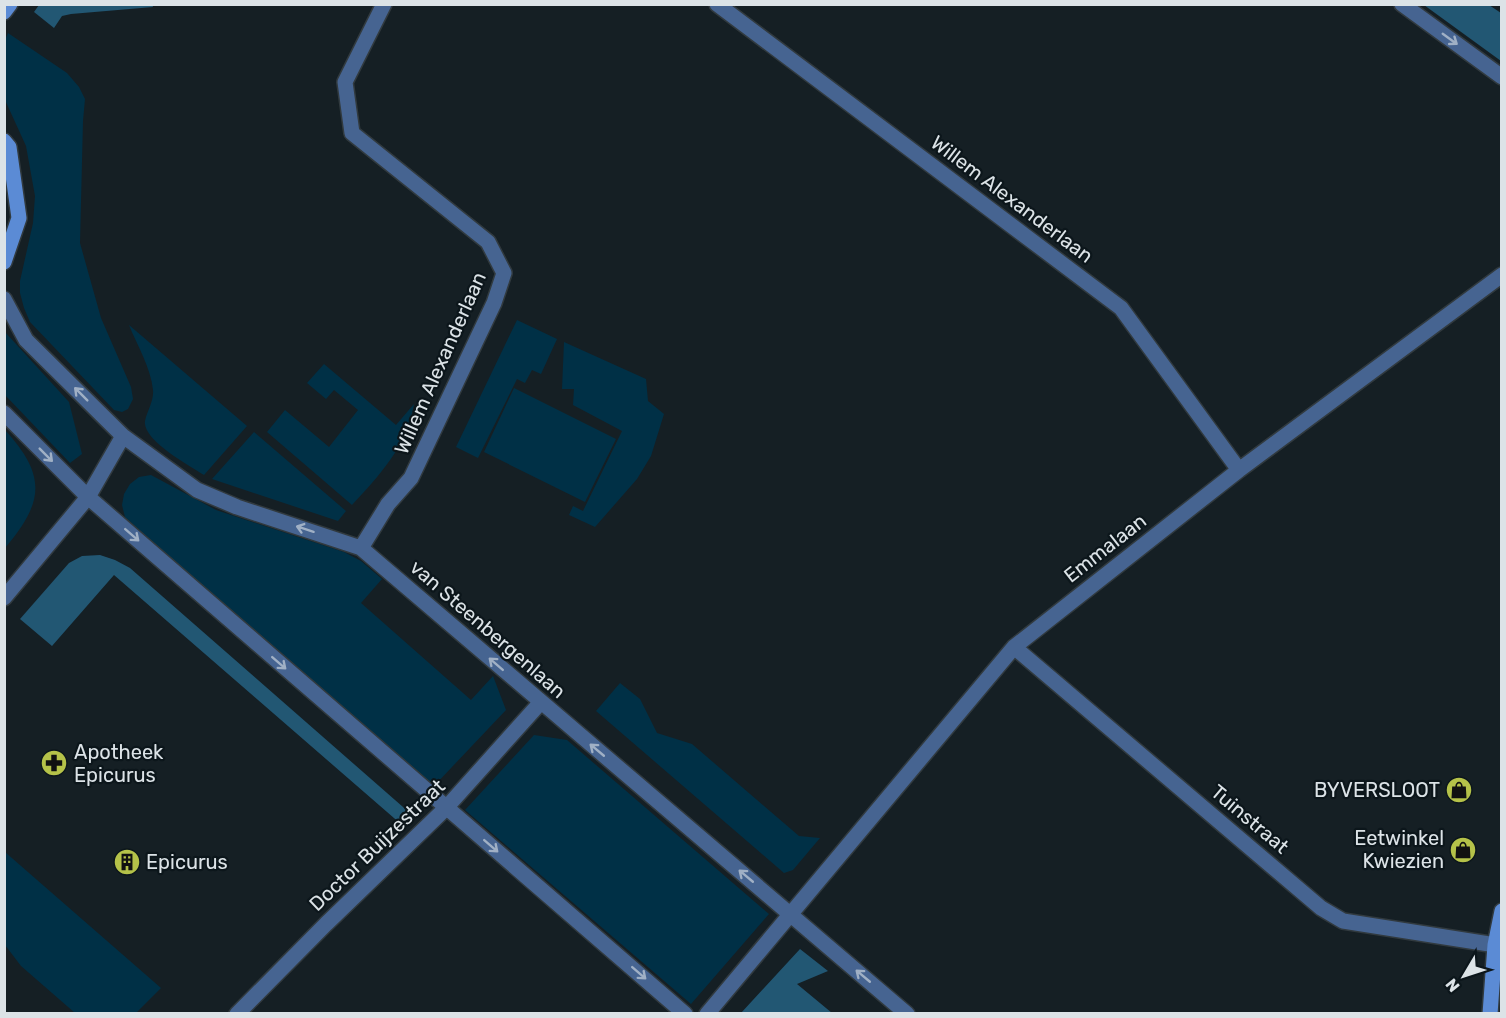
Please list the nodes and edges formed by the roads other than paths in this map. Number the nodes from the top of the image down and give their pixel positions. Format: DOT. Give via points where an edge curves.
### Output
graph roads {
  1 [pos="10,4"];
  2 [pos="384,4"];
  3 [pos="717,4"];
  4 [pos="1402,4"];
  5 [pos="4,12"];
  6 [pos="1502,77"];
  7 [pos="4,141"];
  8 [pos="4,262"];
  9 [pos="1502,274"];
  10 [pos="4,299"];
  11 [pos="4,413"];
  12 [pos="123,436"];
  13 [pos="1239,470"];
  14 [pos="88,497"];
  15 [pos="361,548"];
  16 [pos="4,598"];
  17 [pos="1014,647"];
  18 [pos="541,702"];
  19 [pos="446,808"];
  20 [pos="1502,911"];
  21 [pos="790,914"];
  22 [pos="1498,945"];
  23 [pos="237,1014"];
  24 [pos="685,1014"];
  25 [pos="707,1014"];
  26 [pos="907,1014"];
  27 [pos="1490,1014"];
  1 -- 5 [label="main road"];
  2 -- 15 [label="street, Willem Alexanderlaan" via="345,82 352,133 488,242 504,273 494,303 411,478 388,504"];
  3 -- 13 [label="street, Willem Alexanderlaan" via="1121,308"];
  4 -- 6 [label="street, one-way"];
  7 -- 8 [label="main road" via="9,147 19,218"];
  9 -- 13 [label="street, Emmalaan"];
  12 -- 10 [label="street, van Steenbergenlaan, one-way" via="26,340"];
  11 -- 14 [label="street, one-way"];
  12 -- 14 [label="street"];
  15 -- 12 [label="street, van Steenbergenlaan, one-way" via="196,490"];
  13 -- 17 [label="street, Emmalaan"];
  14 -- 16 [label="street"];
  14 -- 19 [label="street, one-way"];
  18 -- 15 [label="street, van Steenbergenlaan, one-way"];
  17 -- 21 [label="street, Emmalaan"];
  17 -- 22 [label="street, Tuinstraat" via="1322,908 1343,921"];
  18 -- 19 [label="street, Doctor Buijzestraat"];
  21 -- 18 [label="street, van Steenbergenlaan, one-way"];
  19 -- 23 [label="street, Doctor Buijzestraat"];
  19 -- 24 [label="street, one-way"];
  20 -- 22 [label="main road"];
  21 -- 25 [label="street"];
  26 -- 21 [label="street, van Steenbergenlaan, one-way"];
  22 -- 27 [label="main road"];
}
